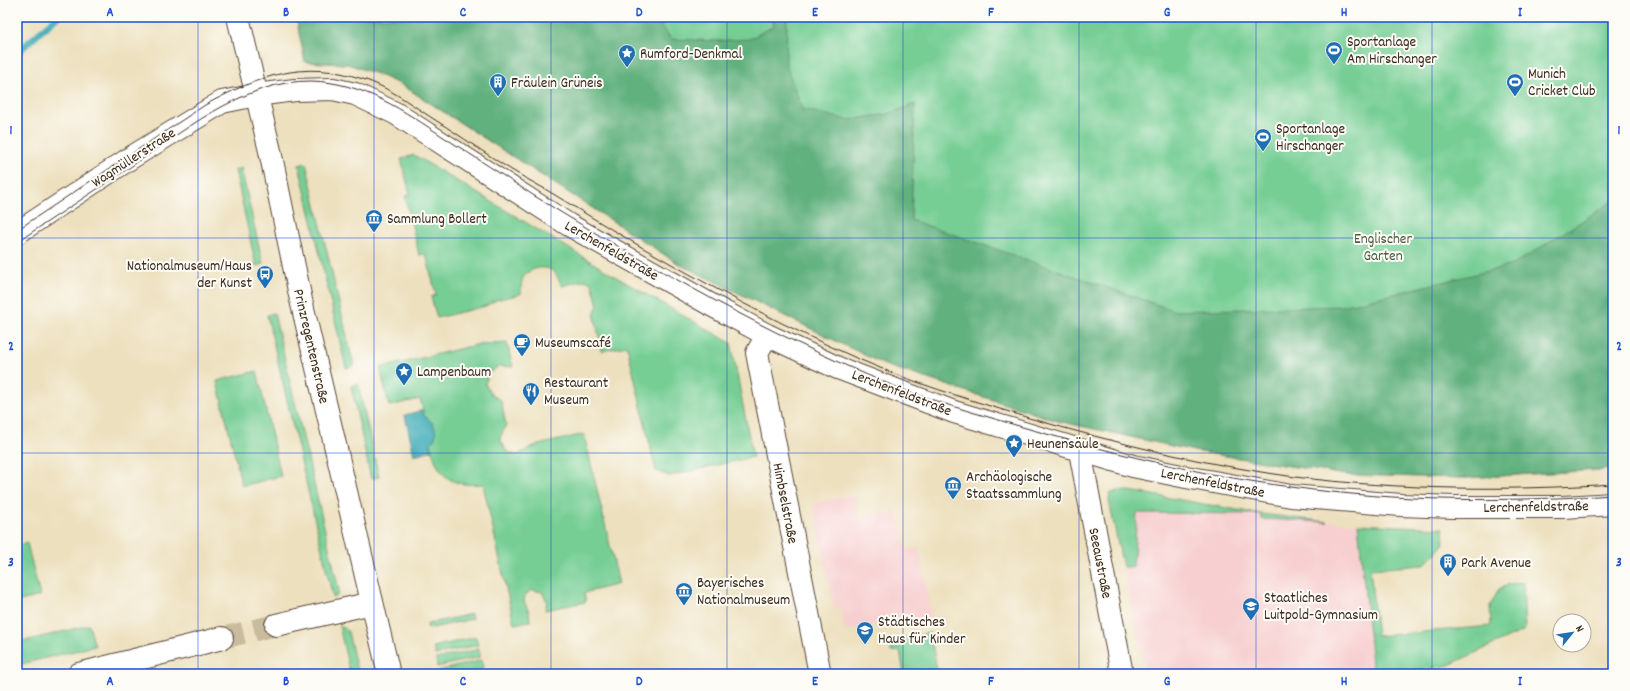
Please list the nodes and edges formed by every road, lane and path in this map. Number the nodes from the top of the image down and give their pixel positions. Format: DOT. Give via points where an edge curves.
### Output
graph roads {
  1 [pos="238,17"];
  2 [pos="256,95"];
  3 [pos="17,233"];
  4 [pos="767,335"];
  5 [pos="1080,451"];
  6 [pos="1613,504"];
  7 [pos="372,603"];
  8 [pos="276,625"];
  9 [pos="222,638"];
  10 [pos="79,674"];
  11 [pos="389,674"];
  12 [pos="820,674"];
  13 [pos="1122,674"];
  1 -- 2 [label="street, Prinzregentenstraße"];
  2 -- 3 [label="street, Wagmüllerstraße" via="222,102 206,110"];
  2 -- 4 [label="street, Lerchenfeldstraße" via="333,89 355,94 380,105 569,225 678,288"];
  2 -- 7 [label="street, Prinzregentenstraße"];
  4 -- 5 [label="street, Lerchenfeldstraße" via="838,368 916,399"];
  4 -- 12 [label="street, Himbselstraße" via="757,352"];
  5 -- 6 [label="street, Lerchenfeldstraße" via="1133,466 1291,496 1453,507 1564,507"];
  5 -- 13 [label="street, Seeaustraße"];
  7 -- 8 [label="street"];
  7 -- 11 [label="street, Prinzregentenstraße"];
  9 -- 10 [label="street"];
}
